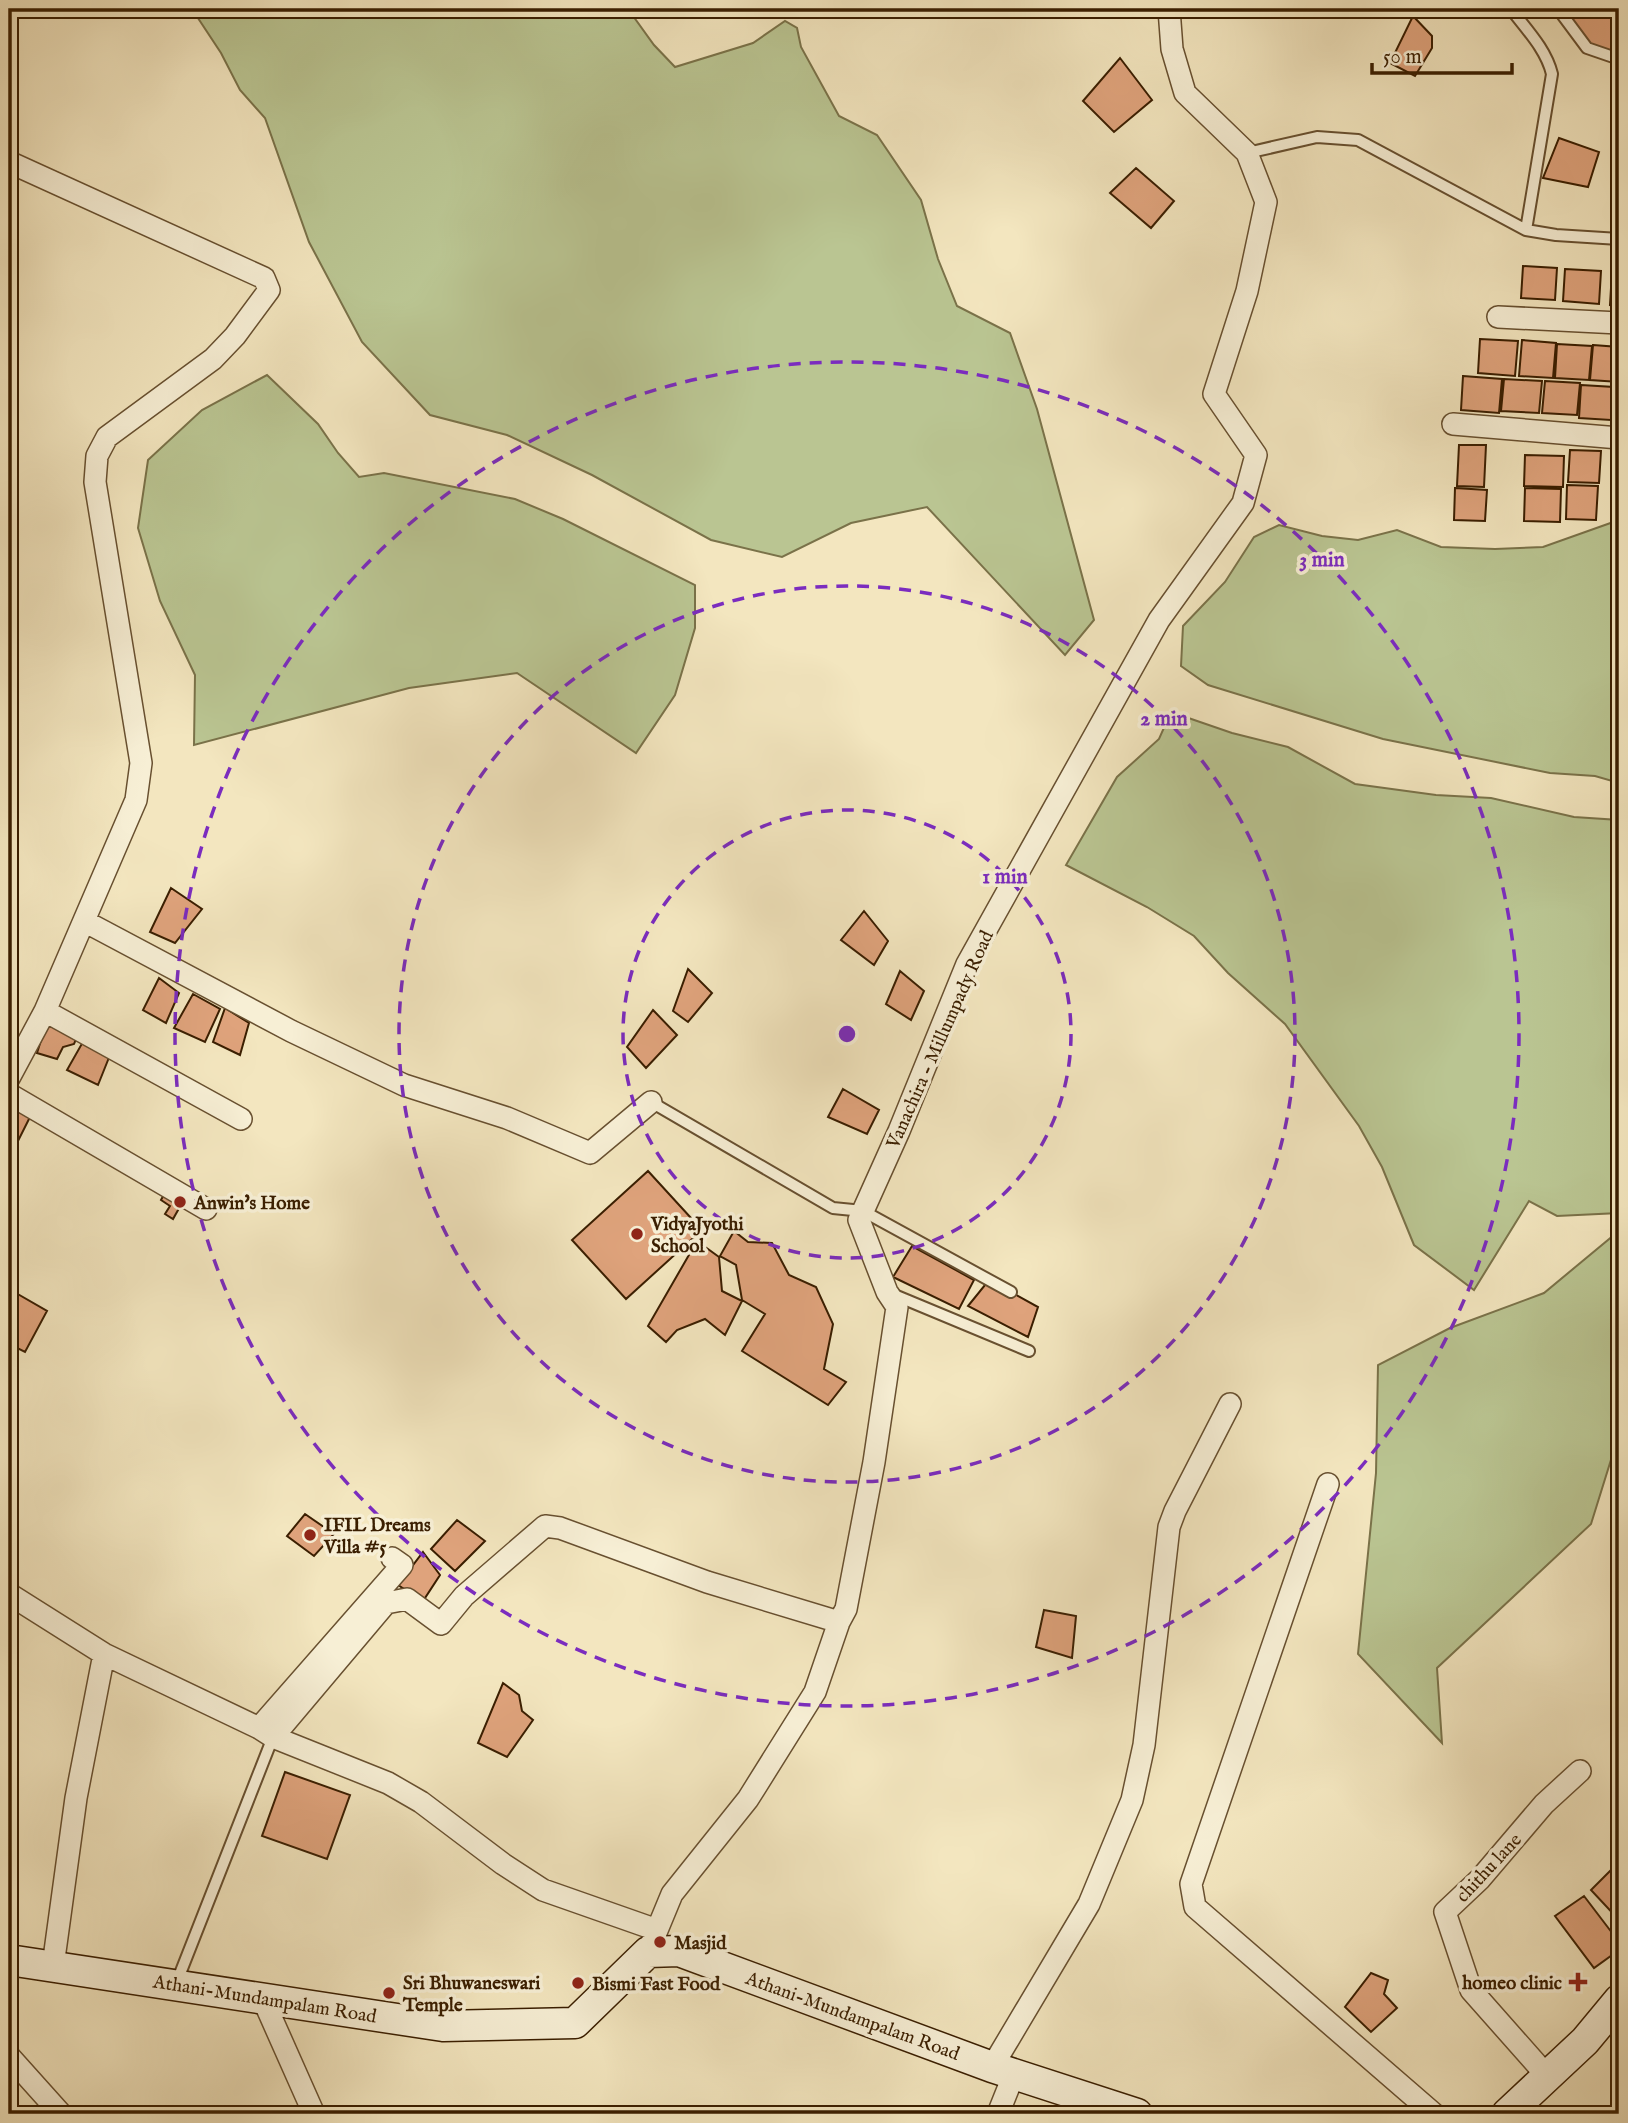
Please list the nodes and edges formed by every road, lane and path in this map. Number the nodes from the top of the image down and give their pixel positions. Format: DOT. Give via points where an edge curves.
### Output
graph roads {
  1 [pos="1169,9"];
  2 [pos="1511,9"];
  3 [pos="1558,9"];
  4 [pos="1619,60"];
  5 [pos="1247,153"];
  6 [pos="9,162"];
  7 [pos="1526,230"];
  8 [pos="1619,239"];
  9 [pos="1498,317"];
  10 [pos="1619,323"];
  11 [pos="1453,424"];
  12 [pos="1619,439"];
  13 [pos="84,921"];
  14 [pos="45,1011"];
  15 [pos="9,1078"];
  16 [pos="9,1094"];
  17 [pos="651,1102"];
  18 [pos="241,1119"];
  19 [pos="206,1209"];
  20 [pos="863,1211"];
  21 [pos="887,1292"];
  22 [pos="1011,1292"];
  23 [pos="1029,1351"];
  24 [pos="1230,1404"];
  25 [pos="1328,1484"];
  26 [pos="392,1558"];
  27 [pos="9,1594"];
  28 [pos="382,1597"];
  29 [pos="839,1622"];
  30 [pos="104,1654"];
  31 [pos="266,1733"];
  32 [pos="1580,1771"];
  33 [pos="653,1941"];
  34 [pos="9,1960"];
  35 [pos="53,1966"];
  36 [pos="176,1984"];
  37 [pos="262,1997"];
  38 [pos="1619,2000"];
  39 [pos="9,2056"];
  40 [pos="1003,2071"];
  41 [pos="1548,2076"];
  42 [pos="51,2111"];
  43 [pos="314,2114"];
  44 [pos="998,2114"];
  45 [pos="1137,2114"];
  46 [pos="1434,2114"];
  47 [pos="1507,2114"];
  1 -- 5 [label="street, Vanachira - Millumpady Road" via="1172,49 1185,93"];
  2 -- 7 [label="lane" via="1544,52 1552,74"];
  3 -- 4 [label="lane" via="1587,48"];
  5 -- 7 [label="lane" via="1317,137 1358,140"];
  5 -- 20 [label="street, Vanachira - Millumpady Road" via="1266,202 1247,291 1214,394 1256,455 1243,503 1159,620 967,964"];
  6 -- 13 [label="street" via="264,278 269,290 212,359 107,437 97,456 95,482 141,762 136,800"];
  7 -- 8 [label="lane"];
  9 -- 10 [label="street"];
  11 -- 12 [label="street"];
  13 -- 14 [label="street"];
  13 -- 17 [label="street" via="404,1085 507,1118 590,1153"];
  14 -- 15 [label="street"];
  14 -- 18 [label="street"];
  16 -- 19 [label="street"];
  17 -- 20 [label="lane" via="833,1208"];
  20 -- 21 [label="street" via="859,1220"];
  20 -- 22 [label="lane"];
  21 -- 23 [label="lane"];
  21 -- 29 [label="street" via="897,1307 871,1476 846,1609"];
  24 -- 40 [label="street" via="1170,1527 1144,1745 1132,1800 1089,1904"];
  25 -- 46 [label="street" via="1191,1884 1195,1907"];
  26 -- 28 [label="street" via="402,1565"];
  27 -- 30 [label="street"];
  28 -- 29 [label="street" via="407,1599 441,1624 464,1596 545,1525"];
  28 -- 31 [label="street"];
  29 -- 33 [label="street" via="815,1692 748,1800 672,1894"];
  30 -- 31 [label="street"];
  30 -- 35 [label="street" via="76,1798"];
  31 -- 33 [label="street" via="388,1783 543,1889"];
  31 -- 36 [label="lane"];
  32 -- 41 [label="street, chithu lane" via="1445,1912 1471,1990"];
  33 -- 37 [label="street, Athani-Mundampalam Road" via="575,2023 443,2026"];
  33 -- 40 [label="street, Athani-Mundampalam Road"];
  34 -- 35 [label="street, Athani-Mundampalam Road"];
  35 -- 36 [label="street, Athani-Mundampalam Road"];
  36 -- 37 [label="street, Athani-Mundampalam Road"];
  37 -- 43 [label="street"];
  38 -- 41 [label="street"];
  39 -- 42 [label="street"];
  40 -- 44 [label="street"];
  40 -- 45 [label="street, Athani-Mundampalam Road"];
  41 -- 47 [label="street"];
}
